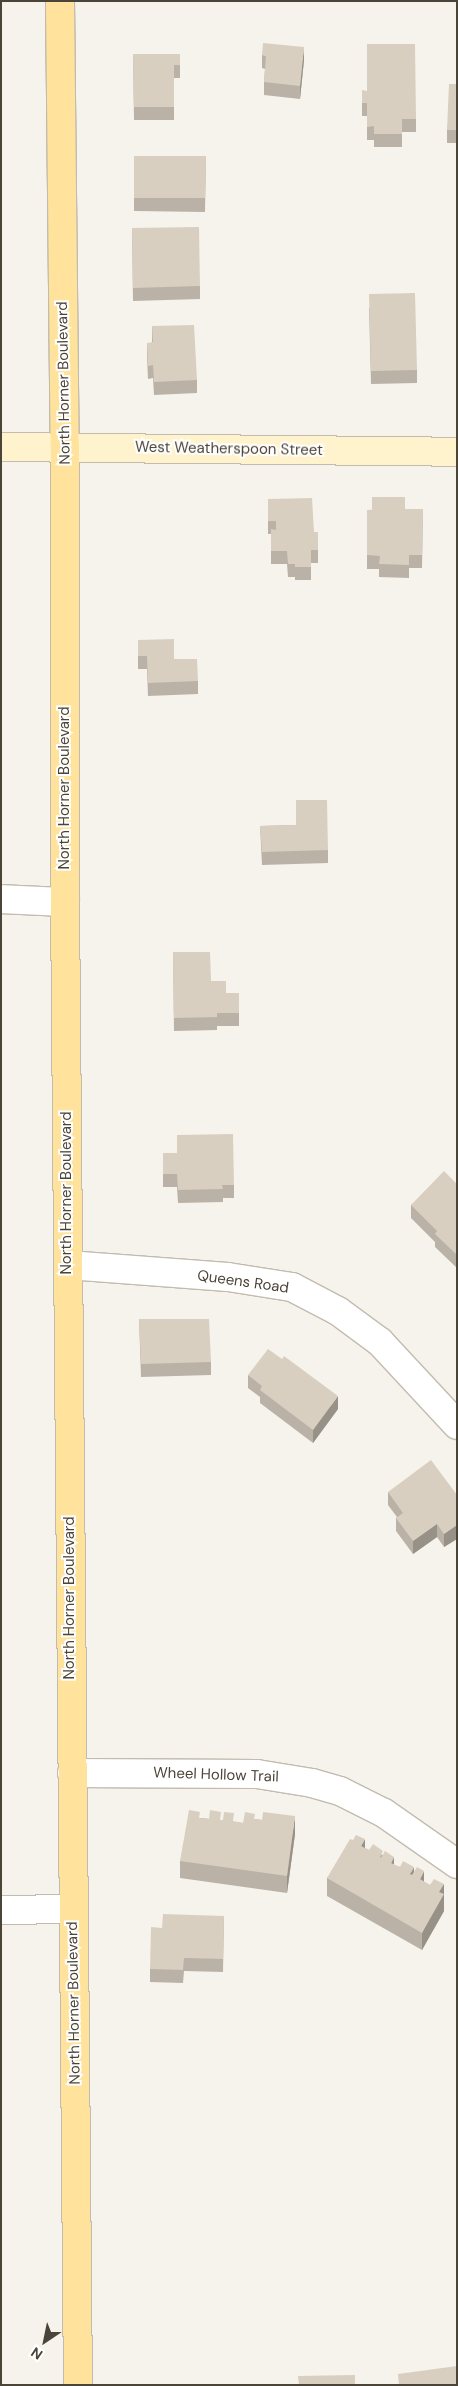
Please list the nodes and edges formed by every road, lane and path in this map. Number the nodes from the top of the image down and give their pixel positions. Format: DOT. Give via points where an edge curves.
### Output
graph roads {
  1 [pos="60,1"];
  2 [pos="65,446"];
  3 [pos="1,447"];
  4 [pos="457,452"];
  5 [pos="1,899"];
  6 [pos="65,902"];
  7 [pos="68,1265"];
  8 [pos="457,1425"];
  9 [pos="72,1773"];
  10 [pos="457,1864"];
  11 [pos="73,1909"];
  12 [pos="1,1910"];
  13 [pos="78,2385"];
  1 -- 2 [label="main road, North Horner Boulevard"];
  2 -- 3 [label="street, West Weatherspoon Street"];
  2 -- 4 [label="street, West Weatherspoon Street"];
  2 -- 6 [label="main road, North Horner Boulevard"];
  5 -- 6 [label="street"];
  6 -- 7 [label="main road, North Horner Boulevard"];
  7 -- 8 [label="street, Queens Road" via="228,1277 292,1287 338,1311 380,1342"];
  7 -- 9 [label="main road, North Horner Boulevard"];
  9 -- 10 [label="street, Wheel Hollow Trail" via="257,1774 312,1783 340,1791 384,1813"];
  9 -- 11 [label="main road, North Horner Boulevard"];
  11 -- 12 [label="street"];
  11 -- 13 [label="main road, North Horner Boulevard"];
}
